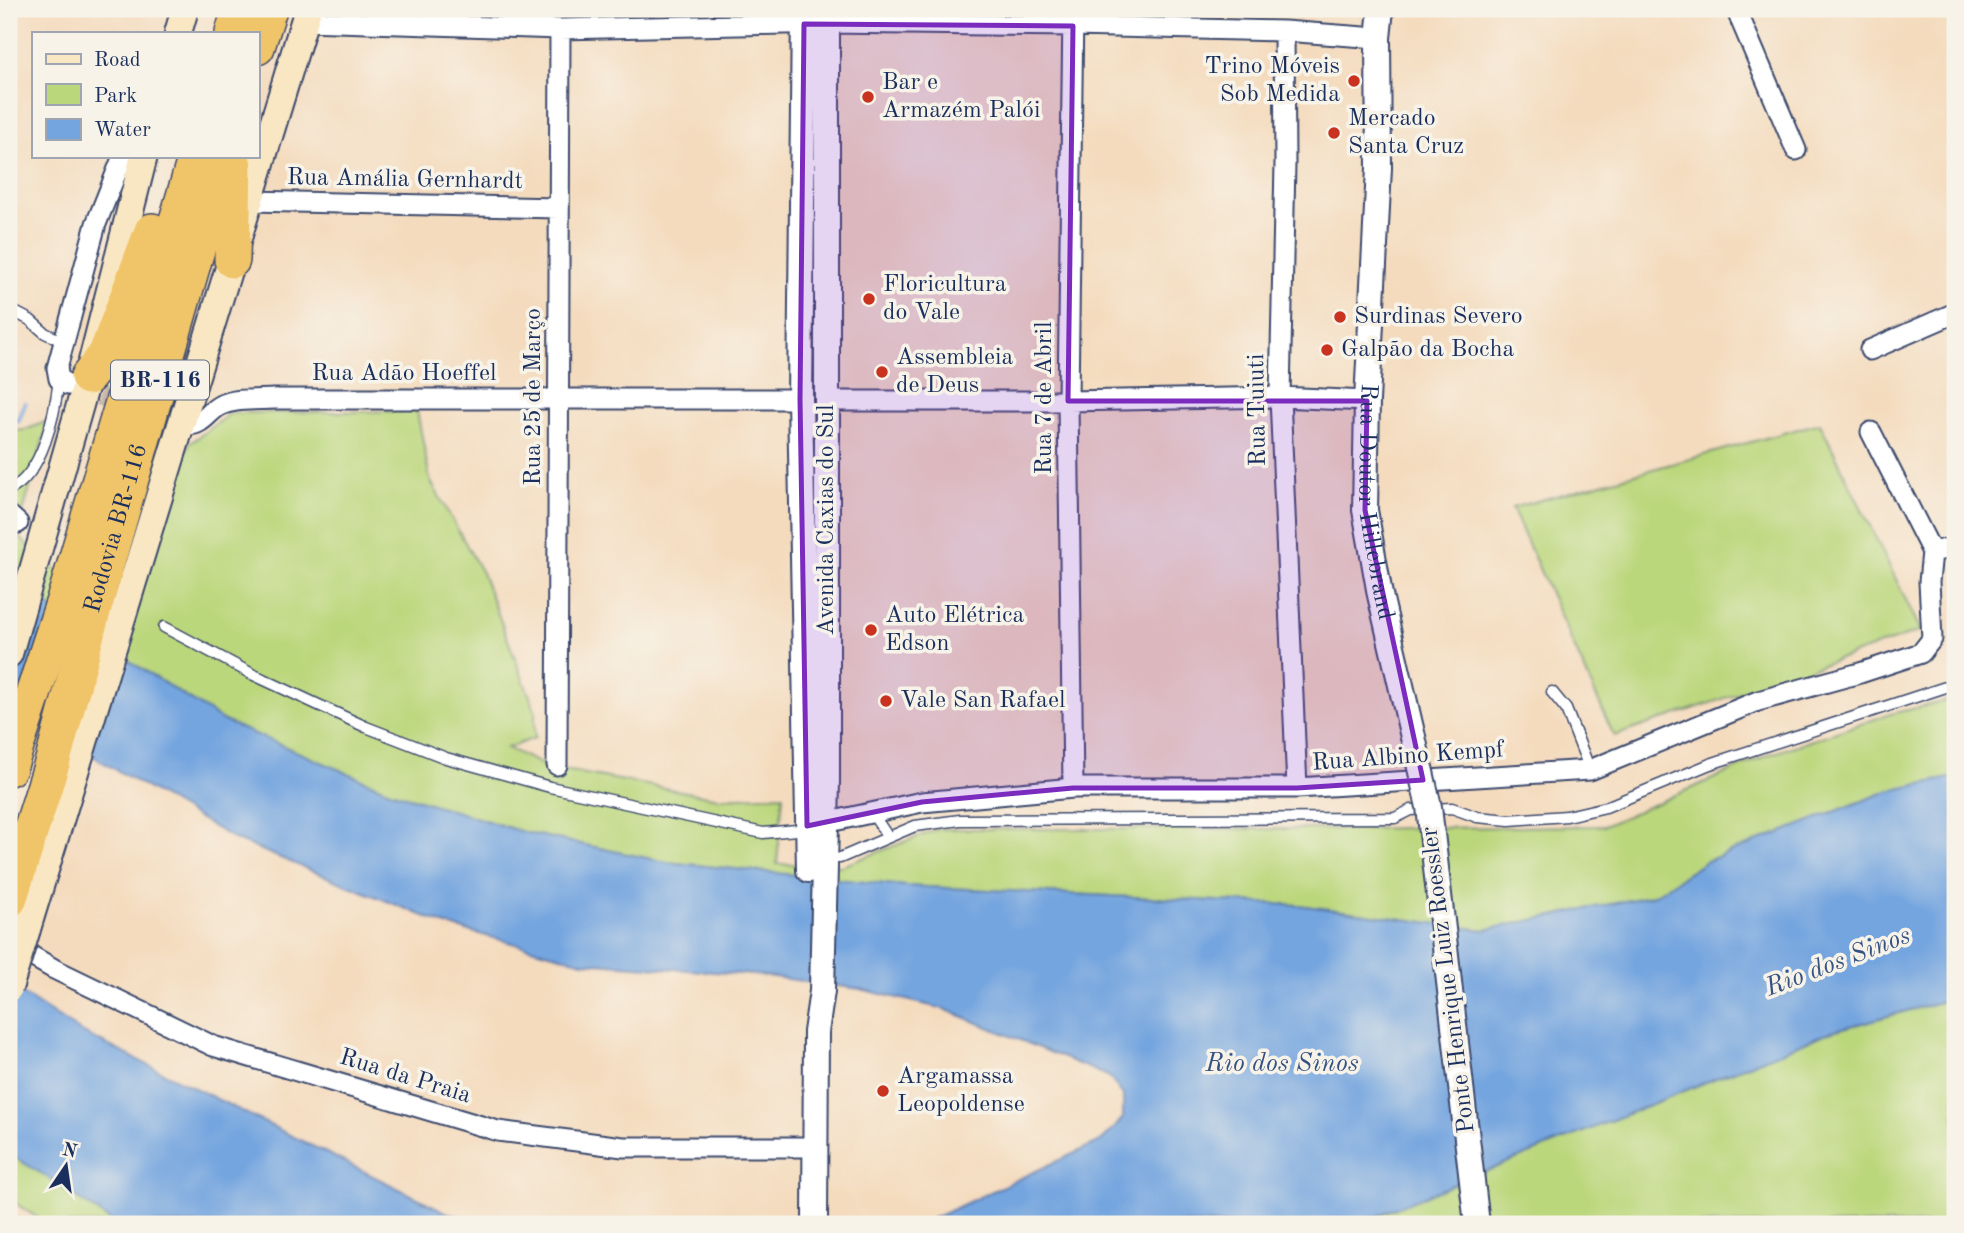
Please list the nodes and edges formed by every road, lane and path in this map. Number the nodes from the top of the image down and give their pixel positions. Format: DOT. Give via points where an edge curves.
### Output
graph roads {
  1 [pos="185,9"];
  2 [pos="240,9"];
  3 [pos="269,9"];
  4 [pos="1381,9"];
  5 [pos="1736,9"];
  6 [pos="307,15"];
  7 [pos="816,16"];
  8 [pos="1073,18"];
  9 [pos="560,29"];
  10 [pos="1284,31"];
  11 [pos="178,32"];
  12 [pos="233,32"];
  13 [pos="1378,38"];
  14 [pos="259,41"];
  15 [pos="1796,150"];
  16 [pos="122,158"];
  17 [pos="143,158"];
  18 [pos="179,158"];
  19 [pos="195,158"];
  20 [pos="223,158"];
  21 [pos="235,158"];
  22 [pos="250,201"];
  23 [pos="559,208"];
  24 [pos="232,260"];
  25 [pos="9,309"];
  26 [pos="1955,313"];
  27 [pos="64,342"];
  28 [pos="1870,350"];
  29 [pos="72,381"];
  30 [pos="1280,397"];
  31 [pos="558,398"];
  32 [pos="800,399"];
  33 [pos="827,401"];
  34 [pos="1069,401"];
  35 [pos="1367,401"];
  36 [pos="188,425"];
  37 [pos="1871,432"];
  38 [pos="9,490"];
  39 [pos="1955,547"];
  40 [pos="1932,552"];
  41 [pos="81,597"];
  42 [pos="164,626"];
  43 [pos="9,654"];
  44 [pos="1955,684"];
  45 [pos="1552,692"];
  46 [pos="1413,737"];
  47 [pos="12,757"];
  48 [pos="556,765"];
  49 [pos="1590,770"];
  50 [pos="61,774"];
  51 [pos="550,787"];
  52 [pos="1073,788"];
  53 [pos="1297,788"];
  54 [pos="872,813"];
  55 [pos="816,825"];
  56 [pos="888,837"];
  57 [pos="824,865"];
  58 [pos="9,900"];
  59 [pos="18,936"];
  60 [pos="9,988"];
  61 [pos="814,1147"];
  62 [pos="815,1224"];
  63 [pos="1477,1224"];
  1 -- 11 [label="main road"];
  2 -- 12 [label="highway"];
  3 -- 14 [label="highway"];
  4 -- 13 [label="street, Rua Doutor Hillebrand"];
  5 -- 15 [label="street"];
  6 -- 9 [label="street"];
  6 -- 22 [label="main road"];
  7 -- 8 [label="street"];
  7 -- 9 [label="street"];
  7 -- 32 [label="street, Avenida Caxias do Sul"];
  7 -- 33 [label="street, Avenida Caxias do Sul"];
  8 -- 10 [label="street"];
  8 -- 34 [label="street, Rua 7 de Abril"];
  9 -- 23 [label="street, Rua 25 de Março"];
  10 -- 13 [label="street"];
  10 -- 30 [label="street, Rua Tuiuti"];
  13 -- 35 [label="street, Rua Doutor Hillebrand" via="1379,167"];
  16 -- 27 [label="street" via="96,224"];
  17 -- 29 [label="main road"];
  18 -- 29 [label="highway" via="106,354"];
  19 -- 41 [label="highway, Rodovia BR-116 / BR-116"];
  20 -- 41 [label="highway, Rodovia BR-116 / BR-116"];
  21 -- 24 [label="highway"];
  22 -- 23 [label="street, Rua Amália Gernhardt"];
  22 -- 24 [label="main road"];
  23 -- 31 [label="street, Rua 25 de Março"];
  24 -- 50 [label="main road" via="115,640"];
  25 -- 27 [label="lane"];
  26 -- 28 [label="street"];
  27 -- 29 [label="street" via="57,368"];
  29 -- 38 [label="lane" via="30,473"];
  29 -- 43 [label="main road" via="77,418"];
  30 -- 34 [label="street"];
  30 -- 35 [label="street"];
  30 -- 53 [label="street, Rua Tuiuti"];
  31 -- 32 [label="street, Rua Adão Hoeffel"];
  31 -- 36 [label="street, Rua Adão Hoeffel" via="274,398 219,405 202,422"];
  31 -- 48 [label="street, Rua 25 de Março"];
  32 -- 55 [label="street, Avenida Caxias do Sul"];
  33 -- 34 [label="street"];
  33 -- 55 [label="street, Avenida Caxias do Sul"];
  34 -- 52 [label="street, Rua 7 de Abril"];
  35 -- 46 [label="street, Rua Doutor Hillebrand" via="1365,510"];
  37 -- 40 [label="street"];
  39 -- 40 [label="street"];
  40 -- 49 [label="street, Rua Albino Kempf" via="1932,639 1921,653 1758,702"];
  41 -- 47 [label="highway, Rodovia BR-116 / BR-116"];
  41 -- 50 [label="highway, Rodovia BR-116 / BR-116"];
  42 -- 51 [label="lane" via="254,675 366,727 446,758"];
  44 -- 56 [label="lane" via="1710,764 1606,807 1567,816 1509,821 1477,817 1452,807 1411,810 1395,818 960,820 915,826"];
  45 -- 49 [label="lane" via="1566,709"];
  46 -- 63 [label="street, Ponte Henrique Luiz Roessler, bridge" via="1429,807"];
  48 -- 51 [label="lane"];
  49 -- 53 [label="street, Rua Albino Kempf"];
  50 -- 58 [label="highway, Rodovia BR-116 / BR-116"];
  50 -- 59 [label="main road"];
  51 -- 55 [label="lane" via="764,833"];
  52 -- 53 [label="street, Rua Albino Kempf"];
  52 -- 54 [label="street, Rua Albino Kempf" via="922,802"];
  54 -- 55 [label="street, Rua Albino Kempf"];
  54 -- 56 [label="lane"];
  55 -- 57 [label="street, Avenida Caxias do Sul"];
  56 -- 57 [label="lane"];
  57 -- 61 [label="street, Avenida Caxias do Sul"];
  59 -- 60 [label="main road, bridge"];
  59 -- 61 [label="street, Rua da Praia" via="54,969 214,1046 498,1131 623,1147"];
  61 -- 62 [label="street, Avenida Caxias do Sul"];
}
